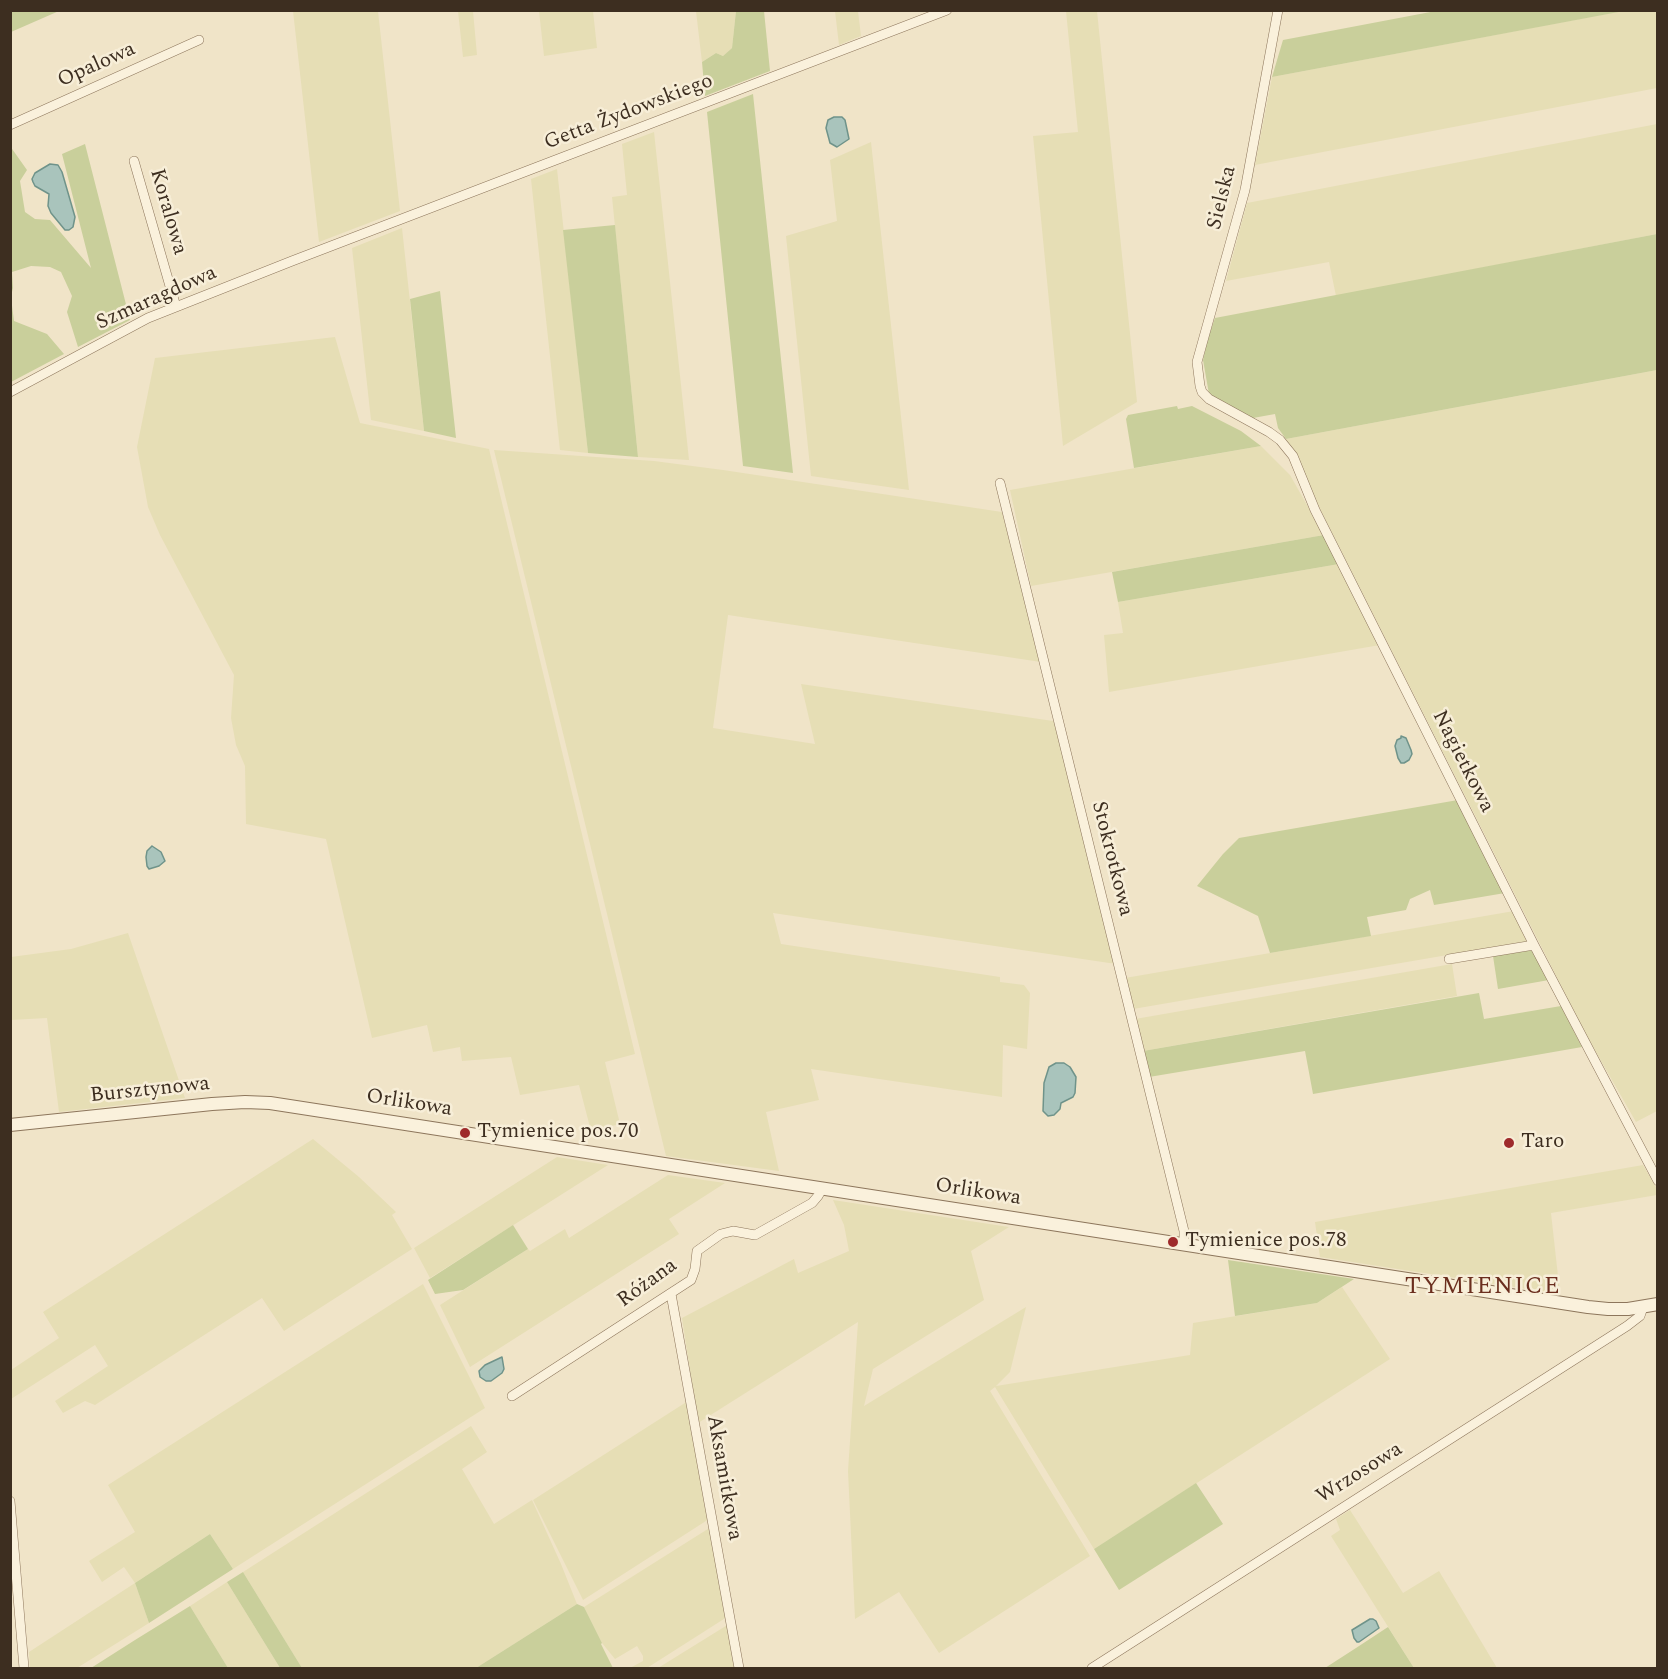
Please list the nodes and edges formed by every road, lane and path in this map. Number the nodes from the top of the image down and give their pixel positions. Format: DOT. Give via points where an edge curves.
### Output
graph roads {
  1 [pos="947,10"];
  2 [pos="1278,10"];
  3 [pos="199,40"];
  4 [pos="10,124"];
  5 [pos="134,161"];
  6 [pos="324,249"];
  7 [pos="176,307"];
  8 [pos="10,392"];
  9 [pos="1202,392"];
  10 [pos="1000,483"];
  11 [pos="1534,945"];
  12 [pos="1449,959"];
  13 [pos="294,1106"];
  14 [pos="10,1125"];
  15 [pos="1658,1181"];
  16 [pos="822,1189"];
  17 [pos="1184,1244"];
  18 [pos="670,1294"];
  19 [pos="1658,1304"];
  20 [pos="1643,1307"];
  21 [pos="512,1396"];
  22 [pos="10,1501"];
  23 [pos="24,1668"];
  24 [pos="739,1668"];
  25 [pos="1092,1668"];
  1 -- 6 [label="street, Getta Żydowskiego"];
  2 -- 9 [label="street, Sielska" via="1245,190 1197,362"];
  3 -- 4 [label="street, Opalowa"];
  5 -- 7 [label="street, Koralowa"];
  6 -- 7 [label="street, Szmaragdowa"];
  7 -- 8 [label="street, Szmaragdowa"];
  9 -- 11 [label="street, Nagietkowa" via="1281,440 1293,456 1311,502"];
  10 -- 17 [label="street, Stokrotkowa" via="1184,1231"];
  11 -- 12 [label="street"];
  11 -- 15 [label="street, Nagietkowa"];
  13 -- 14 [label="street, Bursztynowa" via="212,1104"];
  13 -- 16 [label="street, Orlikowa"];
  16 -- 17 [label="street, Orlikowa"];
  16 -- 18 [label="street, Różana" via="812,1203 755,1235 733,1231 722,1234 697,1251 691,1280"];
  17 -- 20 [label="street, Orlikowa" via="1588,1307"];
  18 -- 21 [label="street, Różana"];
  18 -- 24 [label="street, Aksamitkowa"];
  19 -- 20 [label="street, Orlikowa"];
  20 -- 25 [label="street, Wrzosowa" via="1640,1316 1627,1326"];
  22 -- 23 [label="street"];
}
